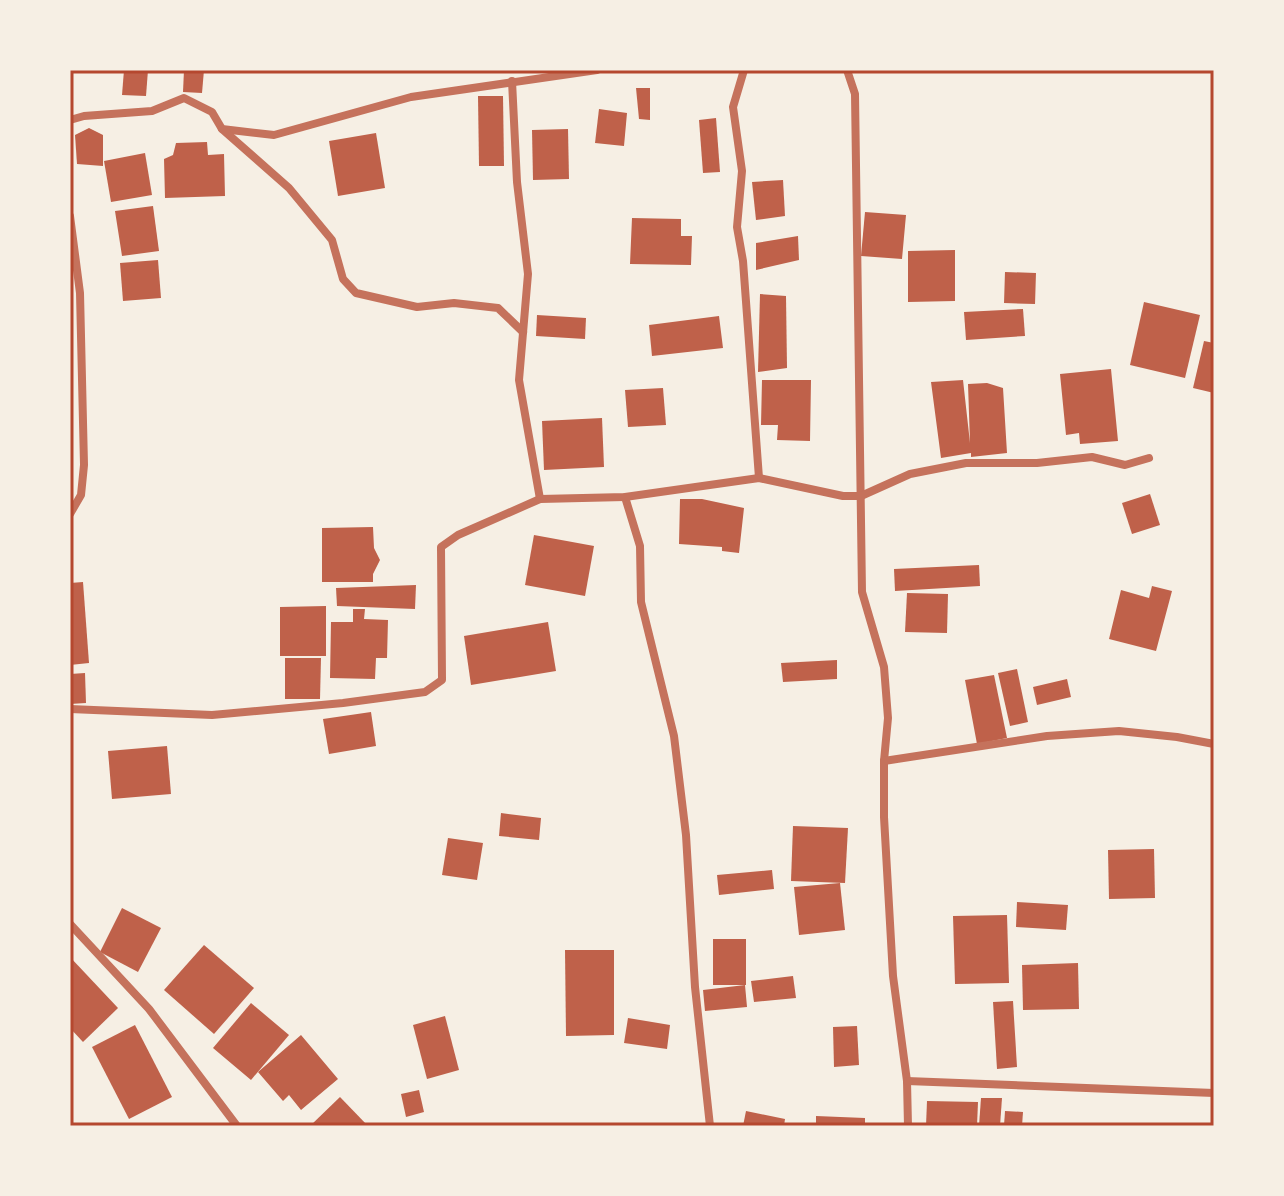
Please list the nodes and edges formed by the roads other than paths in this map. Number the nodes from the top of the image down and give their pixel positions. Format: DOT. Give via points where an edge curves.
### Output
graph roads {
  1 [pos="597,70"];
  2 [pos="744,70"];
  3 [pos="847,70"];
  4 [pos="512,81"];
  5 [pos="70,120"];
  6 [pos="222,129"];
  7 [pos="70,216"];
  8 [pos="80,293"];
  9 [pos="70,299"];
  10 [pos="523,332"];
  11 [pos="1149,458"];
  12 [pos="759,478"];
  13 [pos="861,496"];
  14 [pos="625,497"];
  15 [pos="540,499"];
  16 [pos="70,514"];
  17 [pos="70,709"];
  18 [pos="1214,744"];
  19 [pos="884,761"];
  20 [pos="70,924"];
  21 [pos="907,1081"];
  22 [pos="1214,1093"];
  23 [pos="237,1126"];
  24 [pos="710,1126"];
  25 [pos="908,1126"];
  1 -- 4 [label="street"];
  2 -- 12 [label="street" via="733,107 742,171 737,227"];
  3 -- 13 [label="street" via="855,94"];
  4 -- 6 [label="street" via="411,97 274,135"];
  4 -- 10 [label="street" via="528,274"];
  5 -- 6 [label="street" via="152,111 184,98 212,112"];
  6 -- 10 [label="street" via="289,188 332,240 343,279 356,293 417,307 454,303 498,308"];
  7 -- 8 [label="street"];
  8 -- 9 [label="street"];
  8 -- 16 [label="street" via="84,465 81,495"];
  10 -- 15 [label="street" via="519,380"];
  11 -- 13 [label="street" via="1125,465 1092,457 966,463 910,474"];
  12 -- 13 [label="street"];
  12 -- 14 [label="street"];
  13 -- 19 [label="street" via="862,592 884,667"];
  14 -- 15 [label="street"];
  14 -- 24 [label="street" via="640,546 641,602 674,736"];
  15 -- 17 [label="street" via="441,547 442,680 425,692 212,715"];
  18 -- 19 [label="street" via="1119,731 1047,736"];
  19 -- 21 [label="street" via="893,976"];
  20 -- 23 [label="street" via="149,1009"];
  21 -- 22 [label="street"];
  21 -- 25 [label="street"];
}
